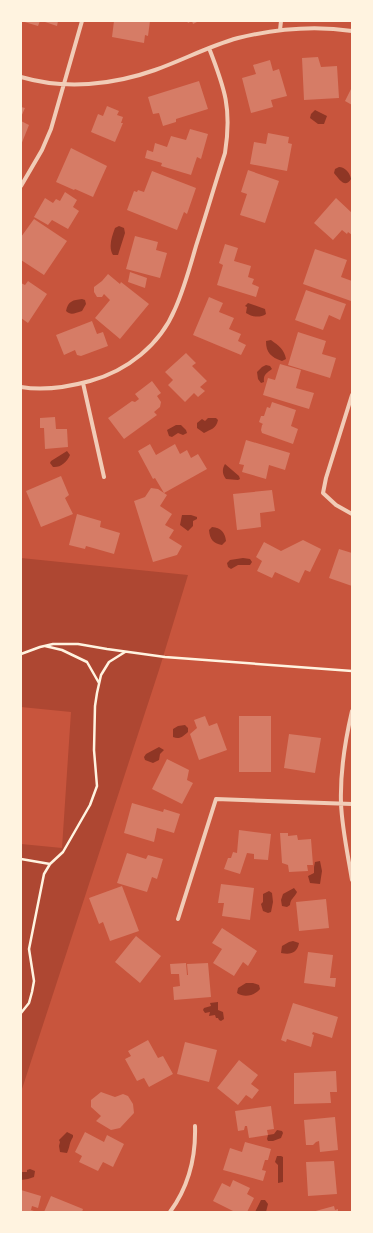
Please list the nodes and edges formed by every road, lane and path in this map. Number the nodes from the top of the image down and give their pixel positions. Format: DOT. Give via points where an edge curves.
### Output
graph roads {
  1 [pos="82,21"];
  2 [pos="281,21"];
  3 [pos="280,30"];
  4 [pos="352,31"];
  5 [pos="209,48"];
  6 [pos="21,77"];
  7 [pos="64,84"];
  8 [pos="21,186"];
  9 [pos="83,383"];
  10 [pos="21,387"];
  11 [pos="352,395"];
  12 [pos="104,477"];
  13 [pos="352,514"];
  14 [pos="44,646"];
  15 [pos="125,652"];
  16 [pos="21,654"];
  17 [pos="352,671"];
  18 [pos="99,683"];
  19 [pos="352,711"];
  20 [pos="341,804"];
  21 [pos="352,804"];
  22 [pos="21,859"];
  23 [pos="50,864"];
  24 [pos="352,880"];
  25 [pos="178,919"];
  26 [pos="21,1013"];
  27 [pos="195,1126"];
  28 [pos="170,1212"];
  1 -- 7 [label="street"];
  2 -- 3 [label="street"];
  3 -- 4 [label="street" via="310,28"];
  3 -- 5 [label="street" via="236,39"];
  5 -- 7 [label="street" via="132,77 110,82"];
  5 -- 9 [label="street" via="226,98 228,135 225,153 182,292 171,318 148,348 118,370"];
  6 -- 7 [label="street"];
  7 -- 8 [label="street" via="51,129"];
  9 -- 10 [label="street" via="47,388"];
  9 -- 12 [label="street"];
  11 -- 13 [label="street" via="323,493 336,505"];
  14 -- 15 [label="path" via="78,644"];
  14 -- 16 [label="path"];
  14 -- 18 [label="path" via="62,650 86,662"];
  15 -- 17 [label="path"];
  15 -- 18 [label="path" via="109,662"];
  18 -- 23 [label="path" via="94,726 97,786 88,810 63,852"];
  19 -- 20 [label="street" via="342,767"];
  20 -- 21 [label="street"];
  20 -- 24 [label="street"];
  20 -- 25 [label="street" via="216,799"];
  22 -- 23 [label="path"];
  23 -- 26 [label="path" via="44,874 29,949 34,981 32,992 29,1003"];
  27 -- 28 [label="street" via="194,1153 189,1178"];
}
